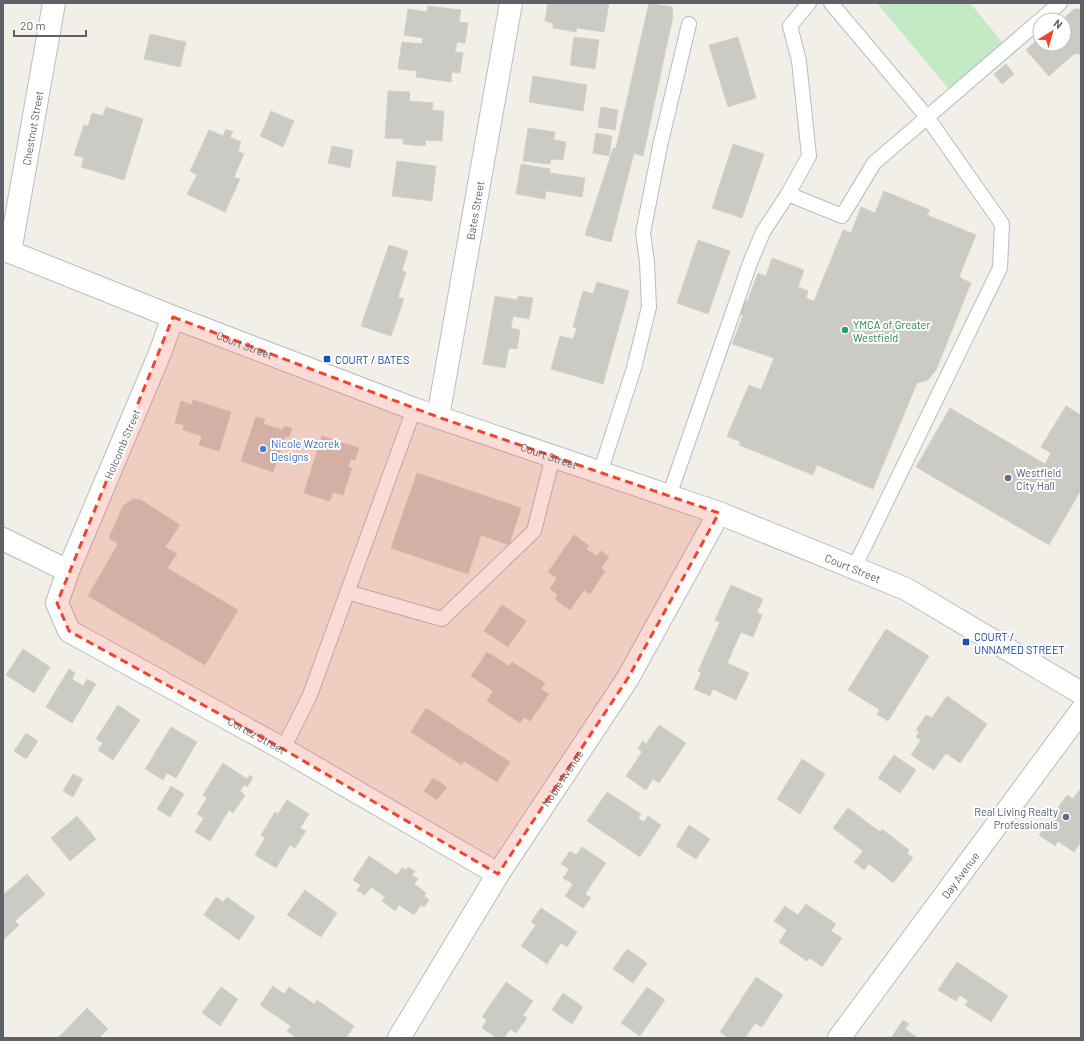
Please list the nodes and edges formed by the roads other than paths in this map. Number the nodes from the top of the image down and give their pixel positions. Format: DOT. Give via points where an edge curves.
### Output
graph roads {
  1 [pos="54,3"];
  2 [pos="511,3"];
  3 [pos="809,3"];
  4 [pos="831,3"];
  5 [pos="1060,3"];
  6 [pos="689,24"];
  7 [pos="927,117"];
  8 [pos="788,194"];
  9 [pos="7,250"];
  10 [pos="173,317"];
  11 [pos="414,408"];
  12 [pos="438,417"];
  13 [pos="553,456"];
  14 [pos="600,473"];
  15 [pos="669,496"];
  16 [pos="719,513"];
  17 [pos="3,539"];
  18 [pos="854,568"];
  19 [pos="68,571"];
  20 [pos="347,592"];
  21 [pos="1081,693"];
  22 [pos="1081,711"];
  23 [pos="283,749"];
  24 [pos="498,874"];
  25 [pos="399,1038"];
  26 [pos="839,1038"];
  1 -- 9 [label="street, Chestnut Street"];
  2 -- 12 [label="street, Bates Street"];
  3 -- 8 [label="lane" via="790,26 799,61 809,156"];
  4 -- 7 [label="lane"];
  5 -- 7 [label="lane"];
  6 -- 14 [label="lane" via="643,232 649,307 634,368"];
  7 -- 8 [label="lane" via="874,163 842,216"];
  7 -- 18 [label="lane" via="1002,224 1000,268"];
  8 -- 15 [label="lane" via="763,232 750,263"];
  9 -- 10 [label="street, Court Street"];
  10 -- 11 [label="street, Court Street"];
  10 -- 19 [label="street, Holcomb Street"];
  11 -- 12 [label="street, Court Street"];
  11 -- 20 [label="lane"];
  12 -- 13 [label="street, Court Street"];
  13 -- 14 [label="street, Court Street"];
  13 -- 20 [label="lane" via="534,531 442,619"];
  14 -- 15 [label="street, Court Street"];
  15 -- 16 [label="street, Court Street"];
  16 -- 18 [label="street, Court Street"];
  16 -- 24 [label="street, Noble Avenue" via="628,678"];
  17 -- 19 [label="street"];
  18 -- 21 [label="street, Court Street" via="906,589"];
  19 -- 23 [label="street, Cortez Street" via="57,603 69,631"];
  20 -- 23 [label="lane" via="310,695"];
  22 -- 26 [label="street, Day Avenue"];
  23 -- 24 [label="street, Cortez Street"];
  24 -- 25 [label="street, Noble Avenue"];
}
